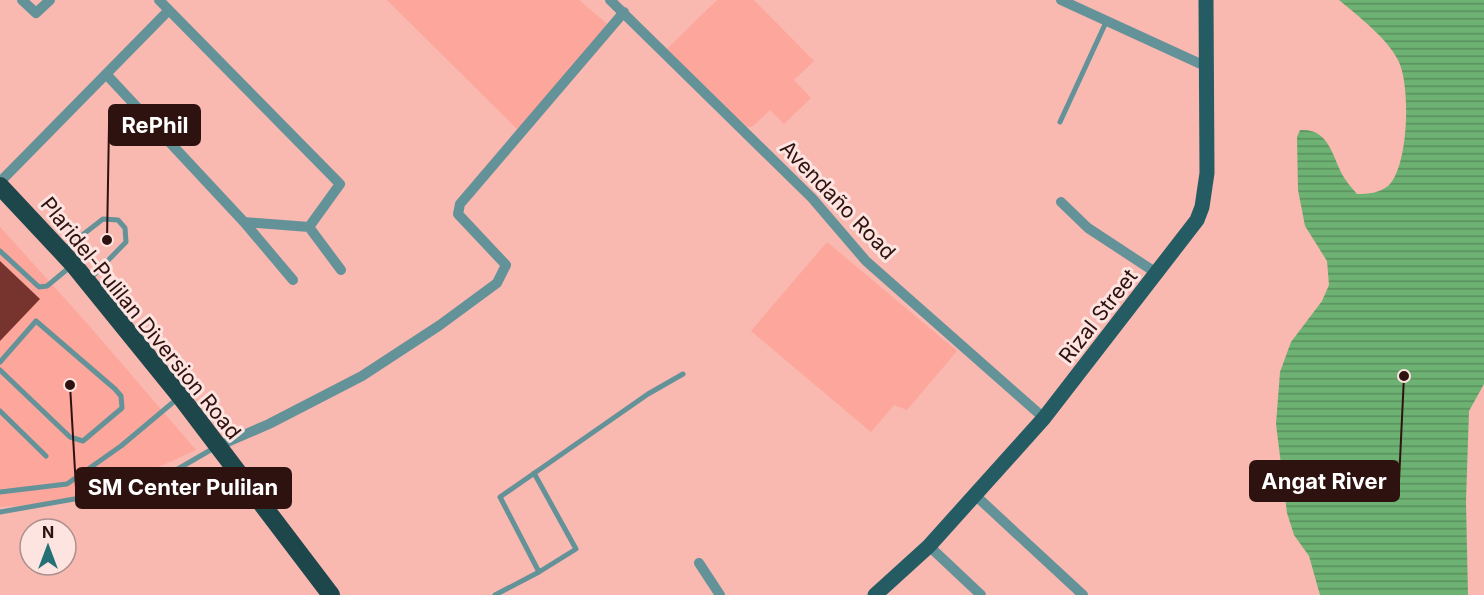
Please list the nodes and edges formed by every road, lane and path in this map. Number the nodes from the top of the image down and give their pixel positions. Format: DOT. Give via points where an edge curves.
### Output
graph roads {
  1 [pos="22,0"];
  2 [pos="50,0"];
  3 [pos="159,0"];
  4 [pos="610,0"];
  5 [pos="1061,0"];
  6 [pos="1206,0"];
  7 [pos="169,10"];
  8 [pos="624,12"];
  9 [pos="1107,20"];
  10 [pos="1205,66"];
  11 [pos="106,74"];
  12 [pos="1060,122"];
  13 [pos="0,184"];
  14 [pos="1061,202"];
  15 [pos="244,222"];
  16 [pos="309,227"];
  17 [pos="0,251"];
  18 [pos="68,258"];
  19 [pos="341,270"];
  20 [pos="1158,274"];
  21 [pos="293,280"];
  22 [pos="87,281"];
  23 [pos="0,362"];
  24 [pos="0,370"];
  25 [pos="683,374"];
  26 [pos="180,396"];
  27 [pos="0,411"];
  28 [pos="1044,418"];
  29 [pos="218,446"];
  30 [pos="46,456"];
  31 [pos="534,473"];
  32 [pos="0,492"];
  33 [pos="975,495"];
  34 [pos="0,512"];
  35 [pos="929,546"];
  36 [pos="699,563"];
  37 [pos="539,572"];
  38 [pos="881,593"];
  39 [pos="330,595"];
  40 [pos="495,595"];
  41 [pos="720,595"];
  42 [pos="981,595"];
  43 [pos="1083,595"];
  1 -- 2 [label="street" via="36,13"];
  3 -- 7 [label="street"];
  4 -- 8 [label="street, Avendaño Road"];
  5 -- 9 [label="street"];
  6 -- 10 [label="main road, Rizal Street"];
  7 -- 11 [label="street"];
  7 -- 16 [label="street" via="340,184"];
  8 -- 28 [label="street, Avendaño Road" via="812,198 866,261"];
  8 -- 29 [label="street" via="460,204 458,214 506,265 497,283 362,376"];
  9 -- 10 [label="street"];
  9 -- 12 [label="lane"];
  10 -- 20 [label="main road, Rizal Street" via="1207,173 1202,207"];
  11 -- 13 [label="street"];
  11 -- 15 [label="street"];
  13 -- 18 [label="highway, Plaridel-Pulilan Diversion Road"];
  14 -- 20 [label="street" via="1088,228"];
  15 -- 16 [label="street"];
  15 -- 21 [label="street"];
  16 -- 19 [label="street"];
  17 -- 18 [label="lane" via="39,287 47,286"];
  18 -- 22 [label="highway, Plaridel-Pulilan Diversion Road"];
  18 -- 22 [label="lane" via="103,219 118,220 125,228 126,242"];
  20 -- 28 [label="main road, Rizal Street"];
  22 -- 26 [label="highway, Plaridel-Pulilan Diversion Road"];
  23 -- 24 [label="lane" via="36,321 115,389 121,396 122,408 78,442"];
  25 -- 31 [label="lane"];
  26 -- 29 [label="highway, Plaridel-Pulilan Diversion Road"];
  26 -- 32 [label="lane" via="121,446 67,484"];
  27 -- 30 [label="lane"];
  28 -- 33 [label="main road, Rizal Street"];
  29 -- 34 [label="lane" via="164,477 120,491"];
  29 -- 39 [label="highway, Plaridel-Pulilan Diversion Road"];
  31 -- 37 [label="lane" via="500,497"];
  31 -- 37 [label="lane" via="576,549"];
  33 -- 35 [label="main road, Rizal Street"];
  33 -- 43 [label="street"];
  35 -- 38 [label="main road, Rizal Street"];
  35 -- 42 [label="street"];
  36 -- 41 [label="street"];
  37 -- 40 [label="lane"];
}
